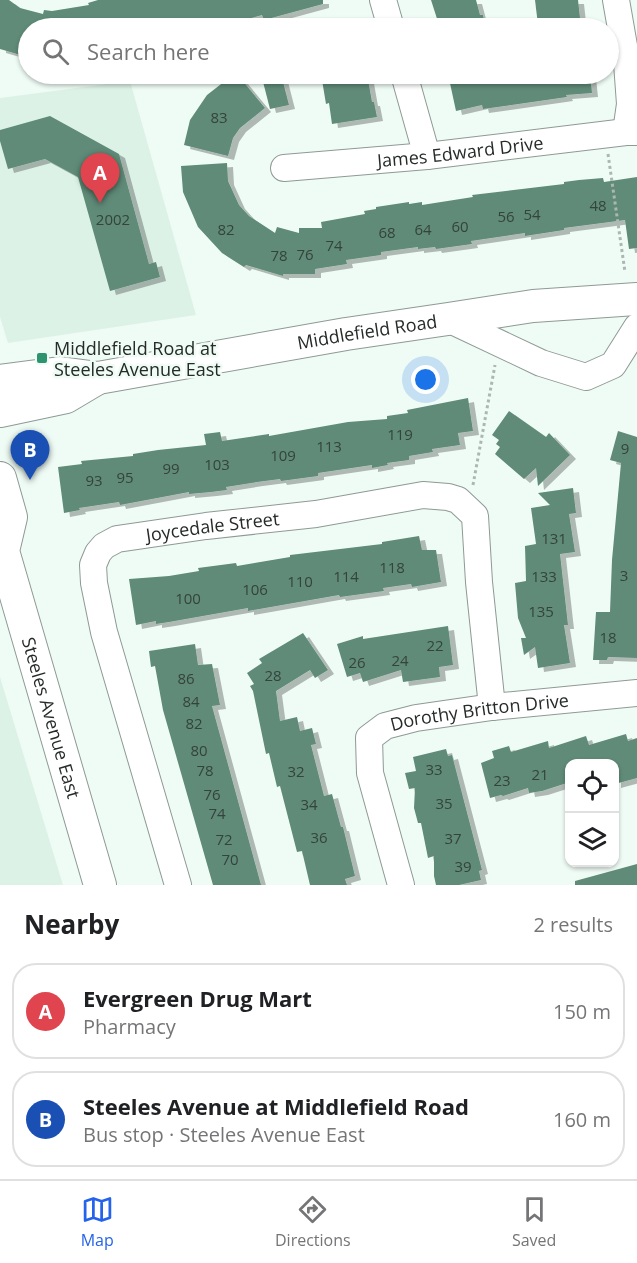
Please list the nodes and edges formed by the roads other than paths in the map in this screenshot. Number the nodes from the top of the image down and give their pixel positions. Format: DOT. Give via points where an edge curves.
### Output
graph roads {
  1 [pos="383,0"];
  2 [pos="616,0"];
  3 [pos="388,18"];
  4 [pos="619,18"];
  5 [pos="619,18"];
  6 [pos="407,84"];
  7 [pos="623,133"];
  8 [pos="427,156"];
  9 [pos="284,168"];
  10 [pos="631,286"];
  11 [pos="448,319"];
  12 [pos="637,327"];
  13 [pos="98,378"];
  14 [pos="0,381"];
  15 [pos="0,411"];
  16 [pos="0,478"];
  17 [pos="2,549"];
  18 [pos="637,693"];
  19 [pos="492,707"];
  20 [pos="100,885"];
  21 [pos="178,885"];
  22 [pos="401,885"];
  1 -- 3 [label="street"];
  2 -- 4 [label="street"];
  5 -- 7 [label="street" via="630,104"];
  6 -- 8 [label="street"];
  7 -- 8 [label="street, James Edward Drive"];
  8 -- 9 [label="street, James Edward Drive"];
  10 -- 11 [label="main road, Middlefield Road"];
  11 -- 12 [label="street" via="541,363 586,377 613,365"];
  11 -- 13 [label="main road, Middlefield Road"];
  13 -- 14 [label="main road, Middlefield Road" via="60,373"];
  13 -- 15 [label="main road, Middlefield Road" via="66,397"];
  16 -- 17 [label="main road, Steeles Avenue East" via="11,517"];
  17 -- 20 [label="main road, Steeles Avenue East"];
  18 -- 19 [label="street, Dorothy Britton Drive"];
  19 -- 21 [label="street, Joycedale Street" via="475,516 458,500 423,495 316,514 117,539 104,546 93,565 104,632"];
  19 -- 22 [label="street, Dorothy Britton Drive" via="416,718 385,726 369,738 370,773"];
}
